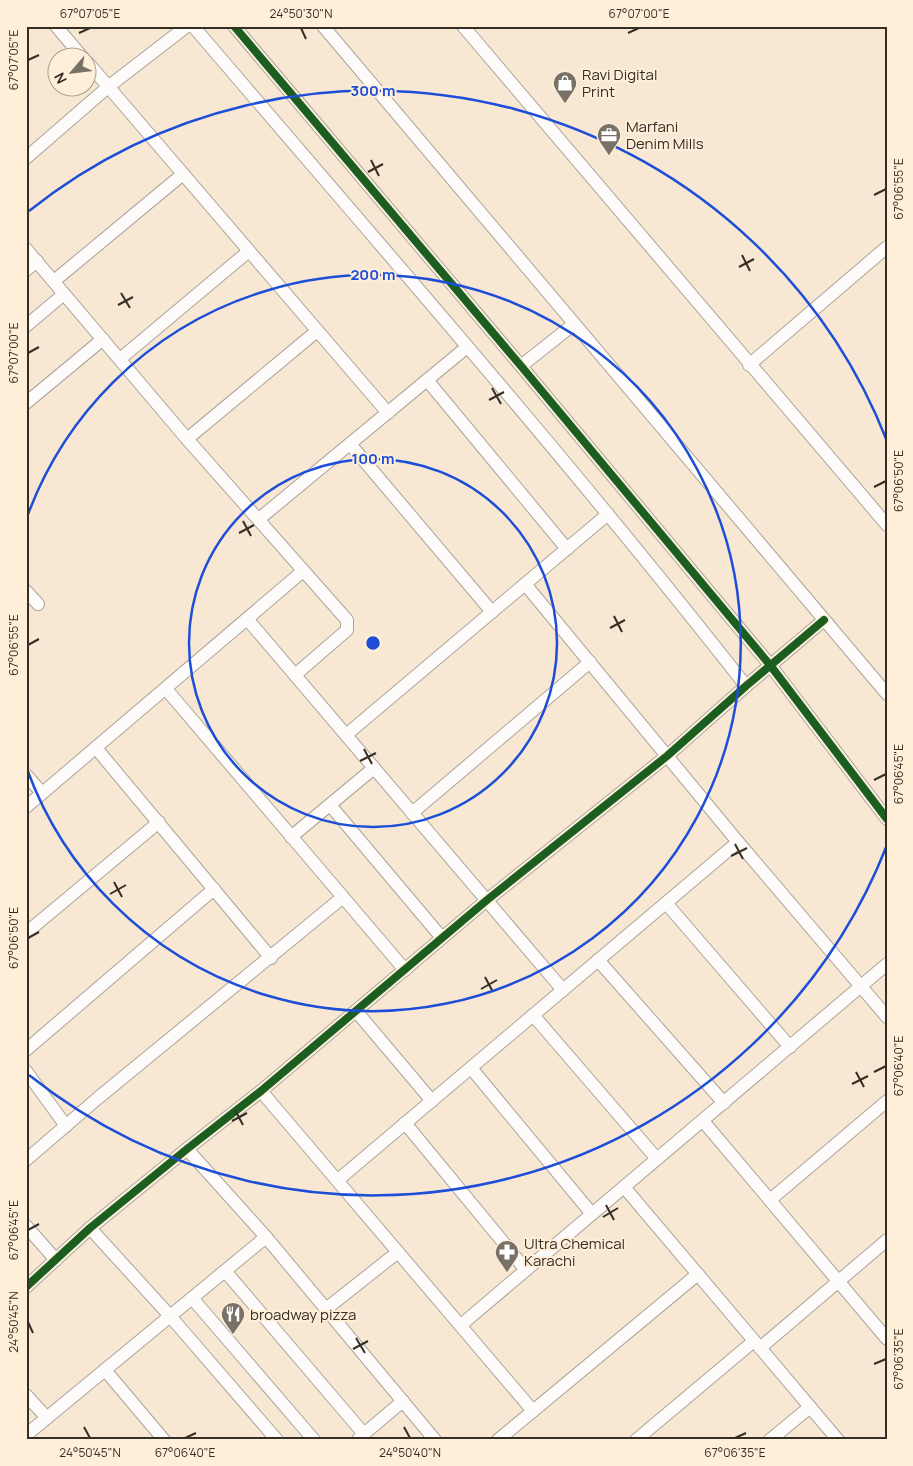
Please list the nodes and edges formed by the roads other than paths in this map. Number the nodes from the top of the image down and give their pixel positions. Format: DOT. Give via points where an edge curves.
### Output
graph roads {
  1 [pos="56,26"];
  2 [pos="187,26"];
  3 [pos="192,26"];
  4 [pos="234,26"];
  5 [pos="323,26"];
  6 [pos="463,26"];
  7 [pos="74,48"];
  8 [pos="98,75"];
  9 [pos="108,87"];
  10 [pos="26,158"];
  11 [pos="182,174"];
  12 [pos="887,247"];
  13 [pos="26,249"];
  14 [pos="249,251"];
  15 [pos="37,261"];
  16 [pos="26,270"];
  17 [pos="54,281"];
  18 [pos="64,294"];
  19 [pos="574,324"];
  20 [pos="26,326"];
  21 [pos="317,331"];
  22 [pos="103,339"];
  23 [pos="468,347"];
  24 [pos="120,359"];
  25 [pos="749,365"];
  26 [pos="521,366"];
  27 [pos="427,380"];
  28 [pos="26,403"];
  29 [pos="388,413"];
  30 [pos="187,439"];
  31 [pos="350,444"];
  32 [pos="608,514"];
  33 [pos="259,519"];
  34 [pos="887,525"];
  35 [pos="567,549"];
  36 [pos="303,571"];
  37 [pos="525,584"];
  38 [pos="26,591"];
  39 [pos="38,604"];
  40 [pos="492,612"];
  41 [pos="248,620"];
  42 [pos="824,620"];
  43 [pos="590,662"];
  44 [pos="770,665"];
  45 [pos="295,675"];
  46 [pos="746,686"];
  47 [pos="166,689"];
  48 [pos="887,694"];
  49 [pos="346,735"];
  50 [pos="96,748"];
  51 [pos="667,756"];
  52 [pos="374,768"];
  53 [pos="26,775"];
  54 [pos="42,794"];
  55 [pos="330,804"];
  56 [pos="26,807"];
  57 [pos="412,813"];
  58 [pos="887,819"];
  59 [pos="159,822"];
  60 [pos="291,837"];
  61 [pos="738,842"];
  62 [pos="214,889"];
  63 [pos="343,898"];
  64 [pos="487,900"];
  65 [pos="666,903"];
  66 [pos="26,933"];
  67 [pos="442,938"];
  68 [pos="272,958"];
  69 [pos="598,960"];
  70 [pos="887,964"];
  71 [pos="405,970"];
  72 [pos="861,987"];
  73 [pos="562,990"];
  74 [pos="356,1011"];
  75 [pos="534,1015"];
  76 [pos="887,1017"];
  77 [pos="790,1048"];
  78 [pos="26,1050"];
  79 [pos="471,1068"];
  80 [pos="26,1071"];
  81 [pos="262,1091"];
  82 [pos="432,1100"];
  83 [pos="887,1101"];
  84 [pos="724,1103"];
  85 [pos="703,1121"];
  86 [pos="405,1123"];
  87 [pos="66,1126"];
  88 [pos="187,1149"];
  89 [pos="658,1159"];
  90 [pos="26,1160"];
  91 [pos="338,1180"];
  92 [pos="624,1188"];
  93 [pos="770,1200"];
  94 [pos="592,1214"];
  95 [pos="26,1226"];
  96 [pos="90,1228"];
  97 [pos="266,1237"];
  98 [pos="887,1240"];
  99 [pos="398,1252"];
  100 [pos="56,1260"];
  101 [pos="526,1270"];
  102 [pos="225,1271"];
  103 [pos="698,1274"];
  104 [pos="838,1281"];
  105 [pos="26,1287"];
  106 [pos="192,1298"];
  107 [pos="326,1309"];
  108 [pos="170,1316"];
  109 [pos="461,1325"];
  110 [pos="887,1339"];
  111 [pos="757,1344"];
  112 [pos="105,1370"];
  113 [pos="26,1395"];
  114 [pos="403,1401"];
  115 [pos="810,1406"];
  116 [pos="534,1411"];
  117 [pos="47,1418"];
  118 [pos="26,1435"];
  119 [pos="361,1437"];
  120 [pos="162,1439"];
  121 [pos="277,1440"];
  122 [pos="314,1440"];
  123 [pos="435,1440"];
  124 [pos="498,1440"];
  125 [pos="636,1440"];
  126 [pos="770,1440"];
  127 [pos="838,1440"];
  1 -- 7 [label="street"];
  2 -- 9 [label="street"];
  3 -- 23 [label="street"];
  4 -- 26 [label="street"];
  5 -- 19 [label="street"];
  6 -- 25 [label="street"];
  8 -- 9 [label="street"];
  9 -- 10 [label="street"];
  9 -- 11 [label="street"];
  11 -- 14 [label="street"];
  11 -- 17 [label="street"];
  12 -- 25 [label="street"];
  13 -- 15 [label="street"];
  14 -- 21 [label="street"];
  14 -- 24 [label="street"];
  15 -- 16 [label="street"];
  15 -- 17 [label="street"];
  17 -- 18 [label="street"];
  18 -- 20 [label="street"];
  18 -- 22 [label="street"];
  19 -- 26 [label="street"];
  19 -- 42 [label="street"];
  21 -- 29 [label="street"];
  21 -- 30 [label="street"];
  22 -- 24 [label="street"];
  22 -- 28 [label="street"];
  23 -- 27 [label="street"];
  23 -- 32 [label="street"];
  24 -- 30 [label="street"];
  25 -- 34 [label="street"];
  26 -- 44 [label="street"];
  27 -- 29 [label="street"];
  27 -- 35 [label="street"];
  29 -- 31 [label="street"];
  30 -- 33 [label="street"];
  31 -- 33 [label="street"];
  31 -- 40 [label="street"];
  32 -- 35 [label="street"];
  32 -- 46 [label="street"];
  33 -- 36 [label="street"];
  35 -- 37 [label="street"];
  36 -- 41 [label="street"];
  36 -- 45 [label="street" via="348,625 347,630"];
  37 -- 40 [label="street"];
  37 -- 43 [label="street"];
  38 -- 39 [label="street"];
  40 -- 49 [label="street"];
  41 -- 45 [label="street"];
  41 -- 47 [label="street"];
  42 -- 44 [label="street"];
  42 -- 48 [label="street"];
  43 -- 51 [label="street"];
  43 -- 57 [label="street"];
  44 -- 46 [label="street"];
  44 -- 58 [label="street"];
  45 -- 49 [label="street"];
  46 -- 51 [label="street"];
  47 -- 50 [label="street"];
  47 -- 60 [label="street"];
  49 -- 52 [label="street"];
  50 -- 54 [label="street"];
  50 -- 59 [label="street"];
  51 -- 61 [label="street"];
  51 -- 64 [label="street"];
  52 -- 55 [label="street"];
  52 -- 57 [label="street"];
  53 -- 54 [label="street"];
  54 -- 56 [label="street"];
  55 -- 60 [label="street"];
  55 -- 67 [label="street"];
  57 -- 64 [label="street"];
  59 -- 62 [label="street"];
  59 -- 66 [label="street"];
  60 -- 63 [label="street"];
  61 -- 65 [label="street"];
  61 -- 72 [label="street"];
  62 -- 68 [label="street"];
  62 -- 78 [label="street"];
  63 -- 68 [label="street"];
  63 -- 71 [label="street"];
  64 -- 67 [label="street"];
  64 -- 73 [label="street"];
  65 -- 69 [label="street"];
  65 -- 77 [label="street"];
  67 -- 71 [label="street"];
  68 -- 87 [label="street"];
  69 -- 73 [label="street"];
  69 -- 84 [label="street"];
  70 -- 72 [label="street"];
  71 -- 74 [label="street"];
  72 -- 76 [label="street"];
  72 -- 77 [label="street"];
  73 -- 75 [label="street"];
  74 -- 81 [label="street"];
  74 -- 82 [label="street"];
  75 -- 79 [label="street"];
  75 -- 89 [label="street"];
  77 -- 84 [label="street"];
  79 -- 82 [label="street"];
  79 -- 94 [label="street"];
  80 -- 87 [label="street"];
  81 -- 88 [label="street"];
  81 -- 91 [label="street"];
  82 -- 86 [label="street"];
  83 -- 93 [label="street"];
  84 -- 85 [label="street"];
  85 -- 89 [label="street"];
  85 -- 93 [label="street"];
  86 -- 91 [label="street"];
  86 -- 101 [label="street"];
  87 -- 90 [label="street"];
  88 -- 96 [label="street"];
  88 -- 97 [label="street"];
  89 -- 92 [label="street"];
  91 -- 99 [label="street"];
  92 -- 94 [label="street"];
  92 -- 103 [label="street"];
  93 -- 104 [label="street"];
  94 -- 101 [label="street"];
  95 -- 100 [label="street"];
  96 -- 100 [label="street"];
  96 -- 108 [label="street"];
  97 -- 102 [label="street"];
  97 -- 107 [label="street"];
  98 -- 104 [label="street"];
  99 -- 107 [label="street"];
  99 -- 109 [label="street"];
  100 -- 105 [label="street"];
  101 -- 109 [label="street"];
  102 -- 106 [label="street"];
  102 -- 119 [label="street"];
  103 -- 111 [label="street"];
  103 -- 116 [label="street"];
  104 -- 110 [label="street"];
  104 -- 111 [label="street"];
  106 -- 108 [label="street"];
  106 -- 122 [label="street"];
  107 -- 114 [label="street"];
  108 -- 112 [label="street"];
  108 -- 121 [label="street"];
  109 -- 116 [label="street"];
  111 -- 115 [label="street"];
  111 -- 125 [label="street"];
  112 -- 117 [label="street"];
  112 -- 120 [label="street"];
  113 -- 117 [label="street"];
  114 -- 119 [label="street"];
  114 -- 123 [label="street"];
  115 -- 126 [label="street"];
  115 -- 127 [label="street"];
  116 -- 124 [label="street"];
  117 -- 118 [label="street"];
}
